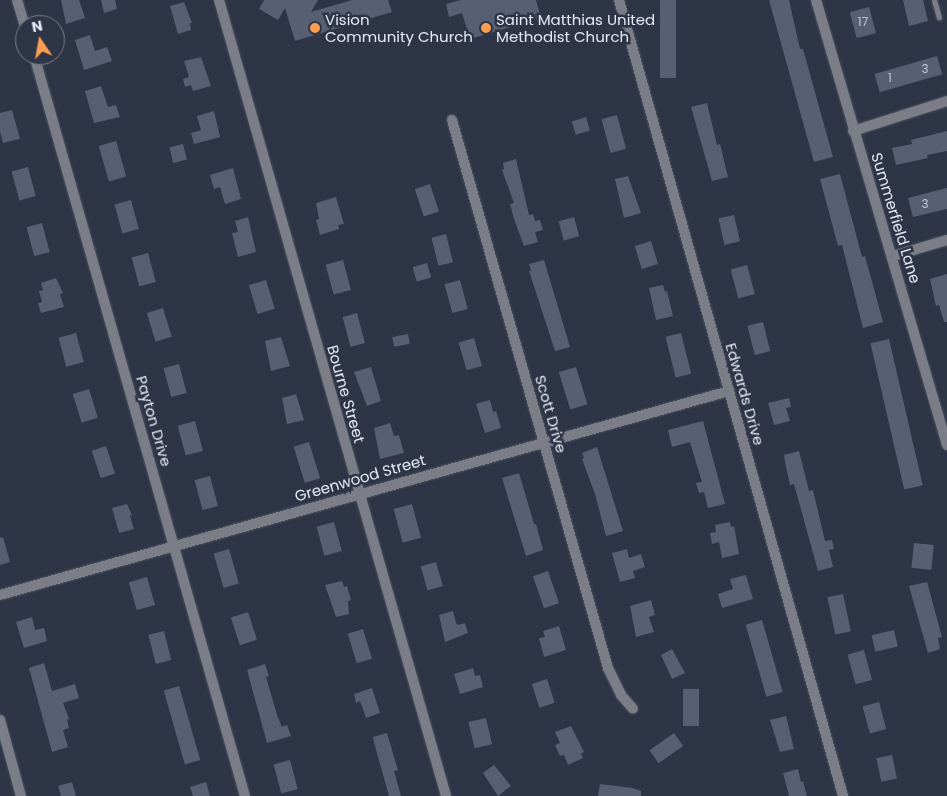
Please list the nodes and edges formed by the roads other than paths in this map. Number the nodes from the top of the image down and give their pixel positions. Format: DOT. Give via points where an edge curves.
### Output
graph roads {
  1 [pos="17,0"];
  2 [pos="220,0"];
  3 [pos="619,0"];
  4 [pos="816,0"];
  5 [pos="934,0"];
  6 [pos="22,15"];
  7 [pos="939,17"];
  8 [pos="37,65"];
  9 [pos="947,101"];
  10 [pos="452,120"];
  11 [pos="853,131"];
  12 [pos="947,240"];
  13 [pos="893,256"];
  14 [pos="729,391"];
  15 [pos="544,442"];
  16 [pos="947,445"];
  17 [pos="359,494"];
  18 [pos="174,546"];
  19 [pos="0,595"];
  20 [pos="633,710"];
  21 [pos="0,720"];
  22 [pos="21,796"];
  23 [pos="245,796"];
  24 [pos="446,796"];
  25 [pos="842,796"];
  1 -- 6 [label="street"];
  2 -- 17 [label="street, Bourne Street"];
  3 -- 14 [label="street, Edwards Drive"];
  4 -- 11 [label="street, Summerfield Lane"];
  5 -- 7 [label="lane"];
  8 -- 18 [label="street, Payton Drive"];
  9 -- 11 [label="street"];
  10 -- 15 [label="street, Scott Drive"];
  11 -- 13 [label="street, Summerfield Lane"];
  12 -- 13 [label="street"];
  13 -- 16 [label="street, Summerfield Lane"];
  14 -- 15 [label="street, Greenwood Street"];
  14 -- 25 [label="street, Edwards Drive"];
  15 -- 17 [label="street, Greenwood Street"];
  15 -- 20 [label="street, Scott Drive" via="608,668 621,695"];
  17 -- 18 [label="street, Greenwood Street"];
  17 -- 24 [label="street, Bourne Street"];
  18 -- 19 [label="street, Greenwood Street"];
  18 -- 23 [label="street, Payton Drive"];
  21 -- 22 [label="street"];
}
